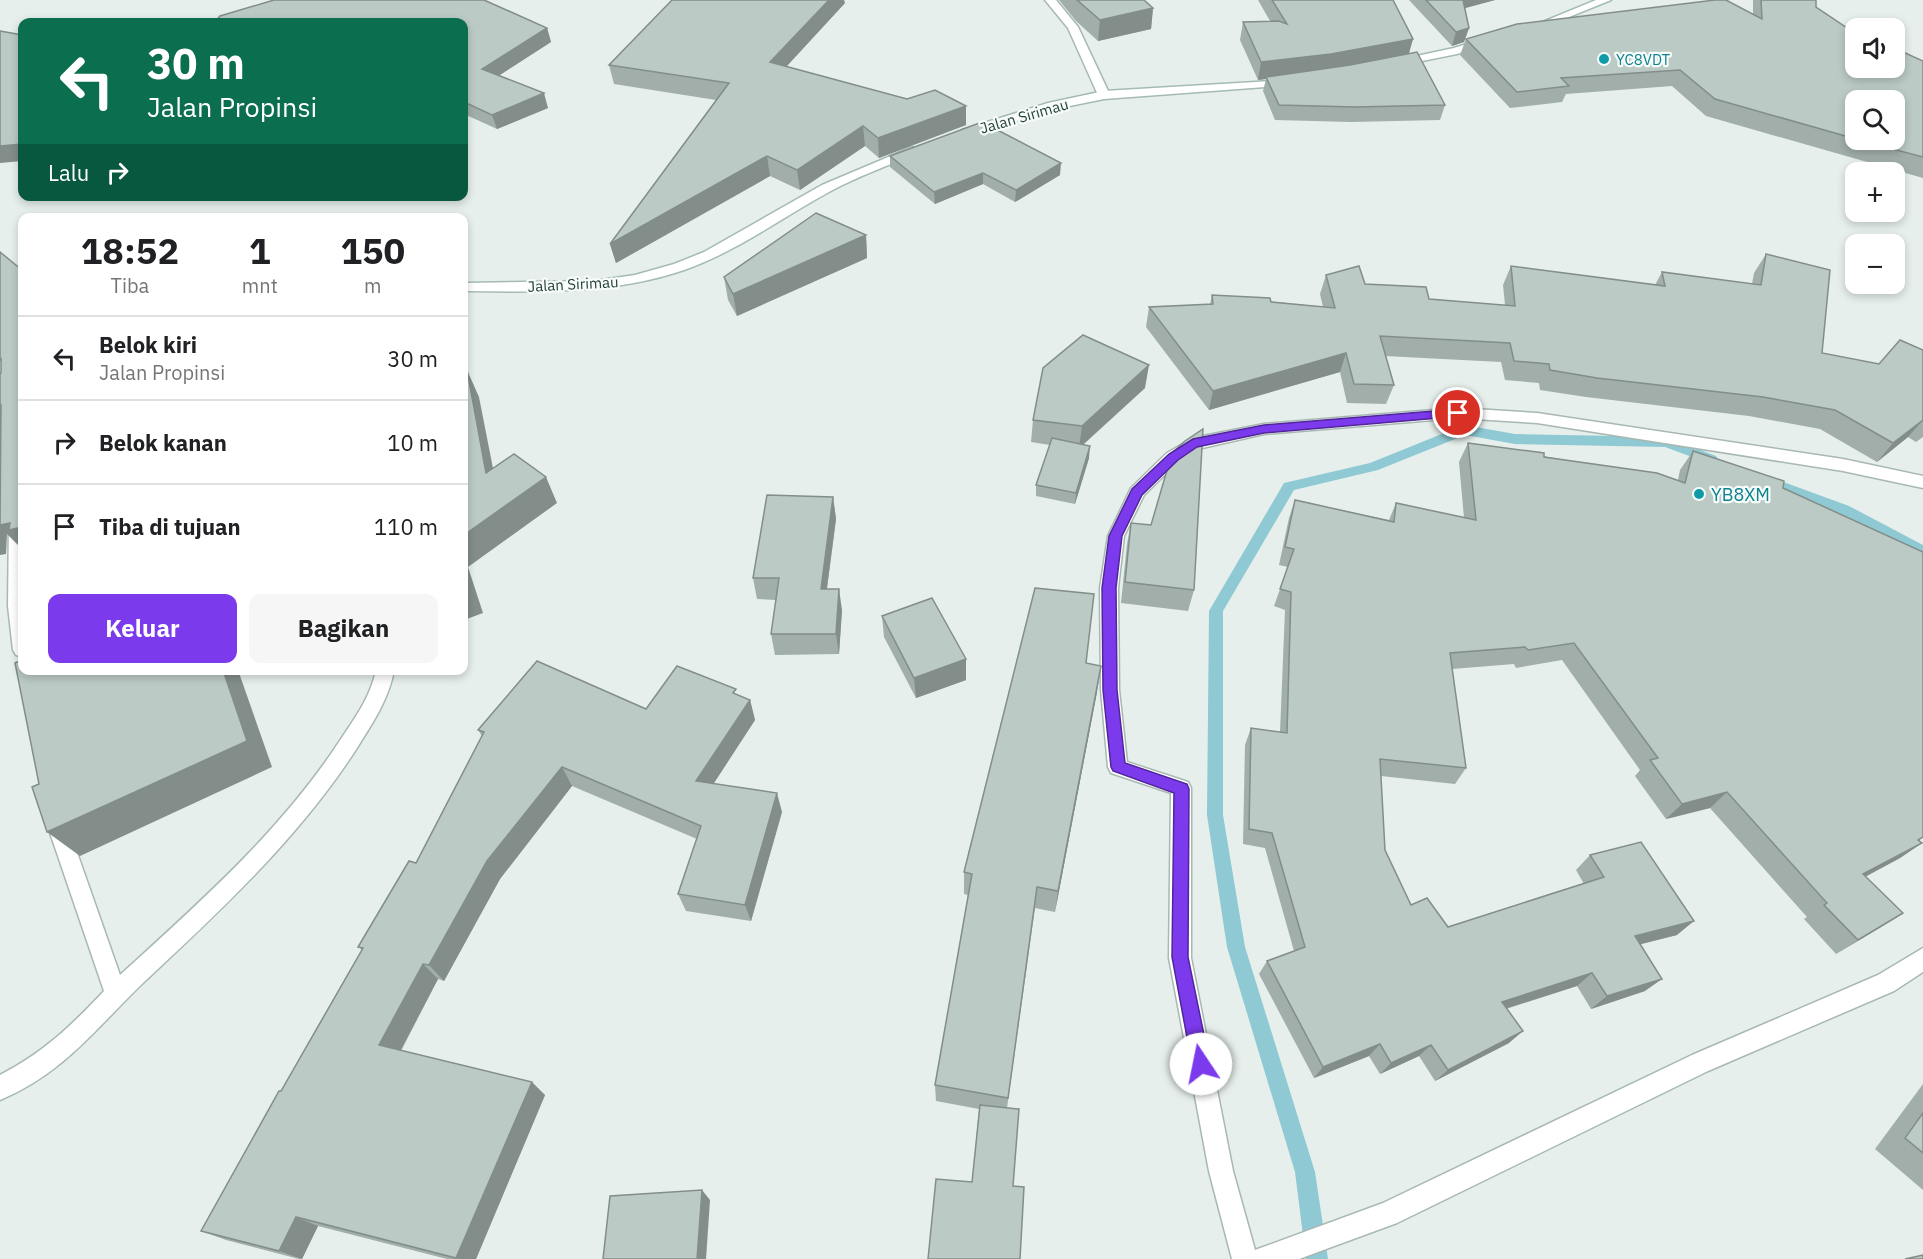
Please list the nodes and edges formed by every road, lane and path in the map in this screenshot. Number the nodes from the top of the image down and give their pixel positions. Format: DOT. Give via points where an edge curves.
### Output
graph roads {
  1 [pos="1050,0"];
  2 [pos="1606,0"];
  3 [pos="1522,31"];
  4 [pos="1497,38"];
  5 [pos="1385,66"];
  6 [pos="1298,82"];
  7 [pos="1104,95"];
  8 [pos="956,136"];
  9 [pos="920,148"];
  10 [pos="468,287"];
  11 [pos="1923,482"];
  12 [pos="18,506"];
  13 [pos="18,615"];
  14 [pos="384,675"];
  15 [pos="50,804"];
  16 [pos="1923,959"];
  17 [pos="116,994"];
  18 [pos="0,1088"];
  19 [pos="1268,1257"];
  20 [pos="1245,1259"];
  1 -- 7 [label="street" via="1074,27"];
  2 -- 3 [label="street"];
  4 -- 5 [label="street"];
  6 -- 7 [label="street, Jalan Sirimau"];
  7 -- 8 [label="street, Jalan Sirimau" via="1014,116"];
  9 -- 10 [label="street, Jalan Sirimau" via="827,188 709,255 679,267 594,285"];
  11 -- 20 [label="street" via="1843,465 1537,418 1458,413 1264,429 1193,444 1173,457 1137,492 1116,536 1109,588 1110,690 1118,767 1181,789 1180,957 1221,1171"];
  12 -- 13 [label="street"];
  14 -- 17 [label="street" via="383,686 344,754 264,854"];
  15 -- 17 [label="street"];
  16 -- 19 [label="street" via="1886,983 1700,1064 1388,1214"];
  17 -- 18 [label="street" via="77,1036 38,1068"];
}
